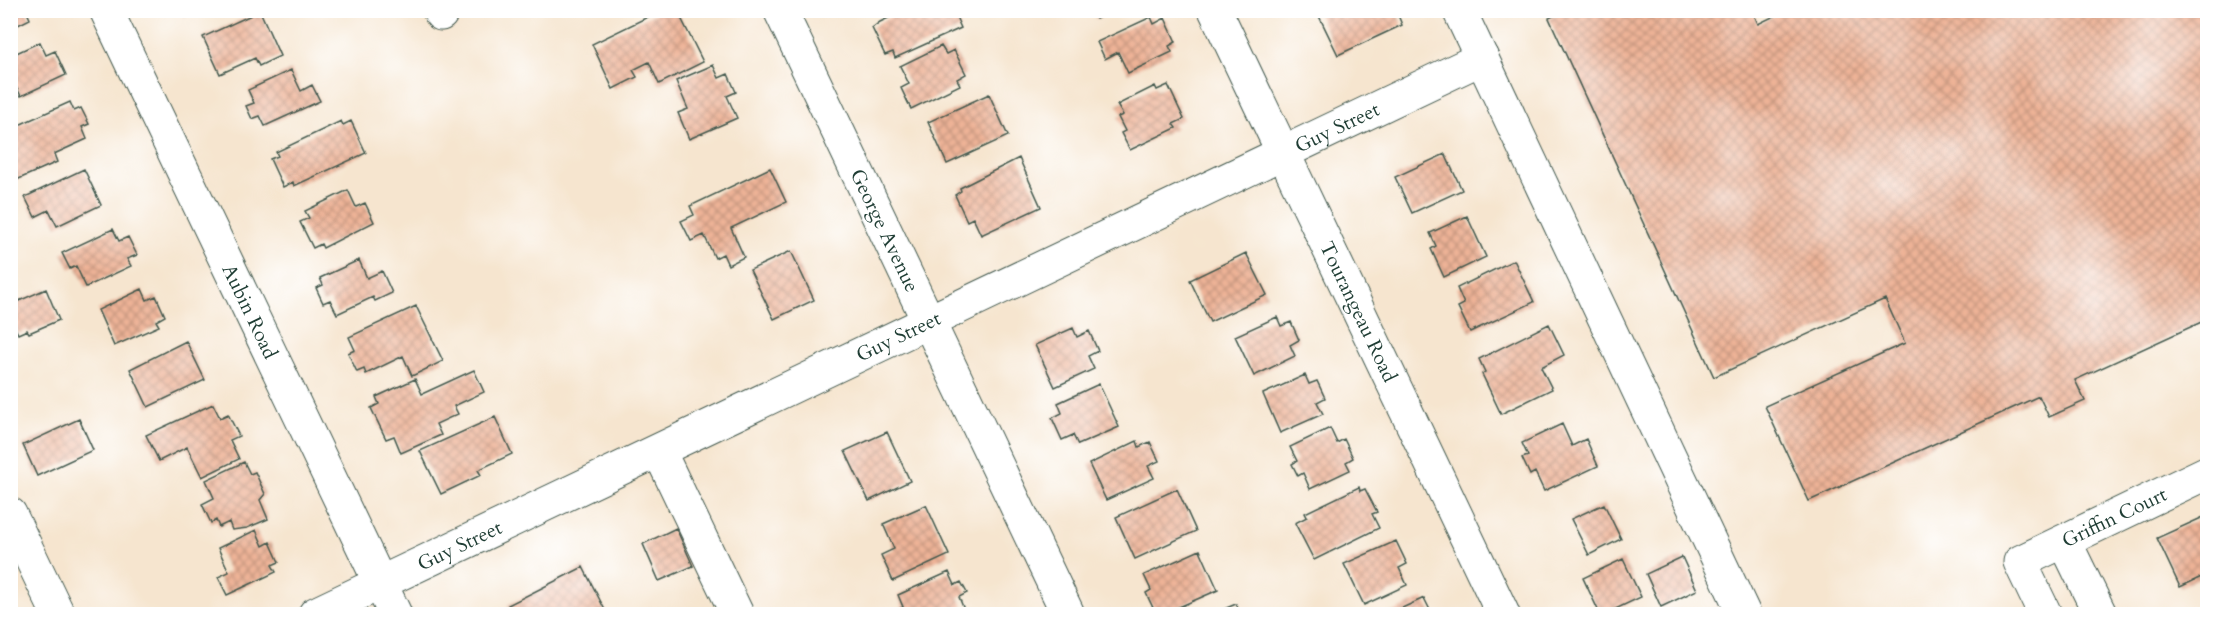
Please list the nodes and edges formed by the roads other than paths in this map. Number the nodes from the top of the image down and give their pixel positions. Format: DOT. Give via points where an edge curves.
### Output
graph roads {
  1 [pos="106,10"];
  2 [pos="780,10"];
  3 [pos="1215,10"];
  4 [pos="1459,10"];
  5 [pos="1482,58"];
  6 [pos="1284,154"];
  7 [pos="929,323"];
  8 [pos="659,451"];
  9 [pos="2208,472"];
  10 [pos="10,514"];
  11 [pos="2065,542"];
  12 [pos="380,584"];
  13 [pos="58,615"];
  14 [pos="315,615"];
  15 [pos="395,615"];
  16 [pos="737,615"];
  17 [pos="1068,615"];
  18 [pos="1503,615"];
  19 [pos="1744,615"];
  20 [pos="2045,615"];
  21 [pos="2100,615"];
  1 -- 12 [label="street, Aubin Road"];
  2 -- 7 [label="street, George Avenue"];
  3 -- 6 [label="street, Tourangeau Road"];
  4 -- 5 [label="street"];
  5 -- 6 [label="street, Guy Street"];
  5 -- 19 [label="street"];
  6 -- 7 [label="street, Guy Street"];
  6 -- 18 [label="street, Tourangeau Road"];
  7 -- 8 [label="street, Guy Street"];
  7 -- 17 [label="street, George Avenue"];
  8 -- 12 [label="street, Guy Street"];
  8 -- 16 [label="street"];
  9 -- 11 [label="street, Griffin Court"];
  10 -- 13 [label="street"];
  11 -- 20 [label="street, Griffin Court" via="2020,562"];
  11 -- 21 [label="street"];
  12 -- 14 [label="street, Guy Street"];
  12 -- 15 [label="street, Aubin Road"];
}
